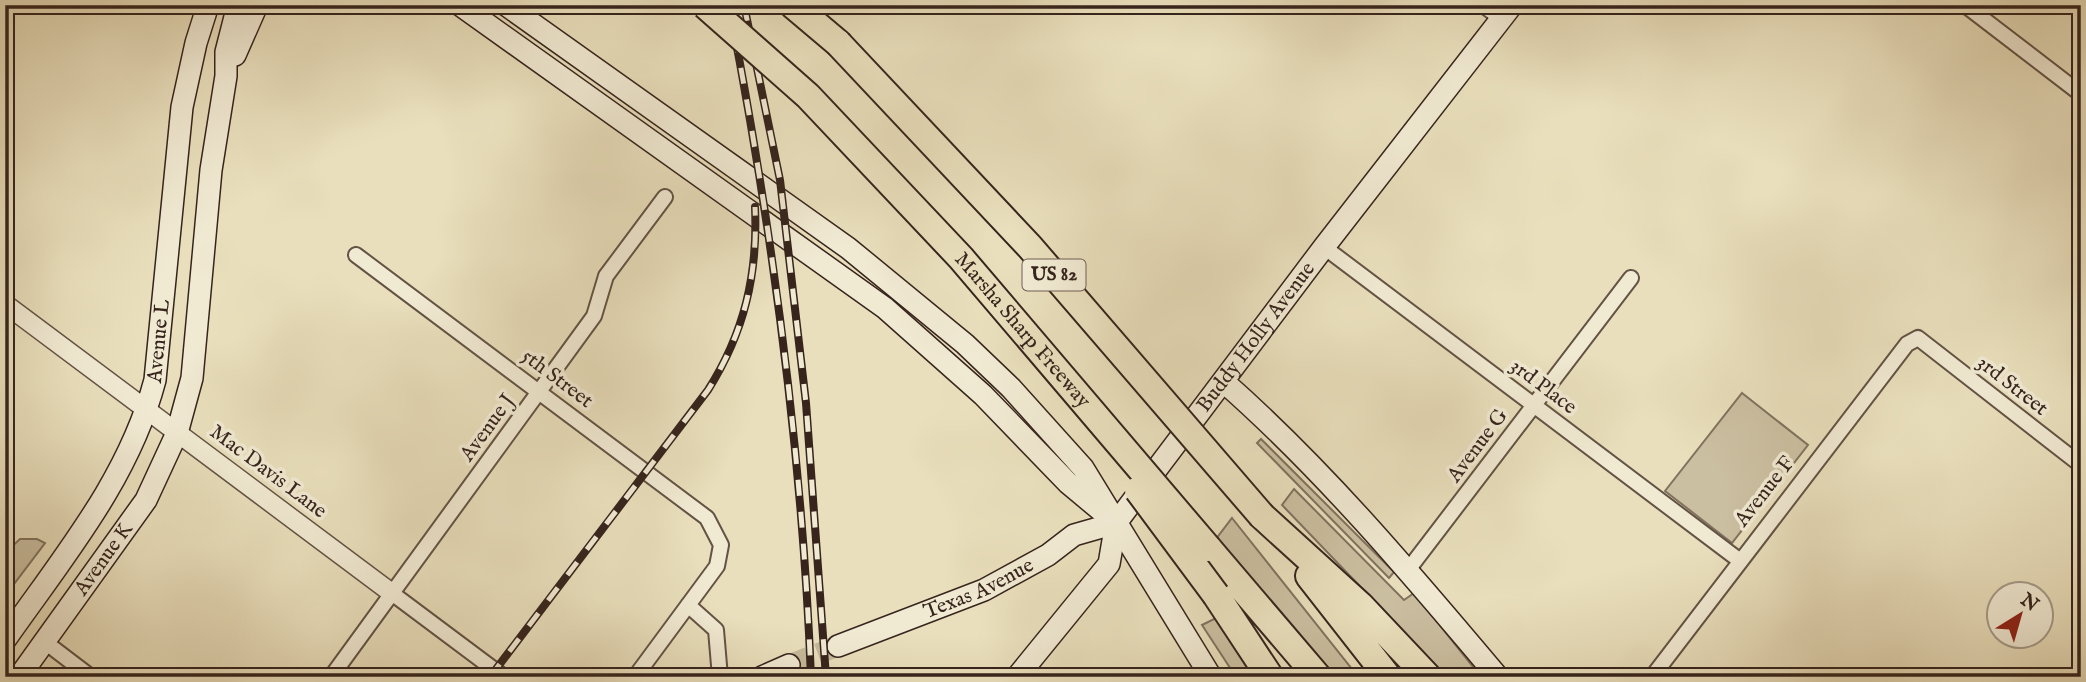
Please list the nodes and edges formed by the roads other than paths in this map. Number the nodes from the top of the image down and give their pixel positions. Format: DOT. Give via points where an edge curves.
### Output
graph roads {
  1 [pos="208,5"];
  2 [pos="238,5"];
  3 [pos="257,5"];
  4 [pos="460,5"];
  5 [pos="506,5"];
  6 [pos="705,5"];
  7 [pos="793,5"];
  8 [pos="806,5"];
  9 [pos="1483,5"];
  10 [pos="1965,5"];
  11 [pos="1507,12"];
  12 [pos="838,43"];
  13 [pos="226,76"];
  14 [pos="2081,94"];
  15 [pos="665,197"];
  16 [pos="1324,247"];
  17 [pos="356,255"];
  18 [pos="1631,278"];
  19 [pos="5,304"];
  20 [pos="1004,309"];
  21 [pos="1918,338"];
  22 [pos="1224,382"];
  23 [pos="540,392"];
  24 [pos="1534,407"];
  25 [pos="147,410"];
  26 [pos="177,433"];
  27 [pos="2081,465"];
  28 [pos="1262,516"];
  29 [pos="1116,523"];
  30 [pos="1739,560"];
  31 [pos="1408,570"];
  32 [pos="393,594"];
  33 [pos="688,605"];
  34 [pos="5,640"];
  35 [pos="45,642"];
  36 [pos="838,646"];
  37 [pos="789,665"];
  38 [pos="720,675"];
  39 [pos="19,677"];
  40 [pos="91,677"];
  41 [pos="331,677"];
  42 [pos="504,677"];
  43 [pos="635,677"];
  44 [pos="762,677"];
  45 [pos="1017,677"];
  46 [pos="1211,677"];
  47 [pos="1270,677"];
  48 [pos="1318,677"];
  49 [pos="1388,677"];
  50 [pos="1428,677"];
  51 [pos="1497,677"];
  52 [pos="1652,677"];
  1 -- 25 [label="main road, Avenue L" via="182,107 155,380"];
  2 -- 13 [label="main road, Avenue L" via="226,52"];
  3 -- 13 [label="main road"];
  4 -- 29 [label="main road, Marsha Sharp Freeway" via="885,309"];
  5 -- 29 [label="main road, Marsha Sharp Freeway" via="848,248 929,312 1062,443"];
  6 -- 20 [label="highway, Marsha Sharp Freeway, bridge" via="808,96"];
  7 -- 12 [label="highway, US 82"];
  8 -- 12 [label="highway"];
  9 -- 11 [label="street"];
  10 -- 14 [label="street"];
  11 -- 16 [label="main road, Buddy Holly Avenue"];
  12 -- 28 [label="highway, US 82, bridge" via="1030,247"];
  13 -- 26 [label="main road, Avenue L" via="211,170 192,378"];
  15 -- 23 [label="street, Avenue J" via="606,276 594,316"];
  16 -- 22 [label="main road, Buddy Holly Avenue"];
  16 -- 24 [label="street, 3rd Place"];
  17 -- 23 [label="street, 5th Street"];
  18 -- 24 [label="street, Avenue G"];
  19 -- 25 [label="street, Mac Davis Lane"];
  20 -- 47 [label="highway, bridge" via="1216,596"];
  20 -- 48 [label="highway, Marsha Sharp Freeway, bridge"];
  21 -- 27 [label="street, 3rd Street"];
  21 -- 30 [label="street, Avenue F" via="1907,344"];
  22 -- 29 [label="main road, Buddy Holly Avenue"];
  22 -- 31 [label="main road"];
  23 -- 32 [label="street, Avenue J"];
  23 -- 33 [label="street, 5th Street" via="713,526 721,545 718,566"];
  24 -- 30 [label="street, 3rd Place"];
  24 -- 31 [label="street, Avenue G"];
  25 -- 26 [label="street, Mac Davis Lane"];
  25 -- 34 [label="main road, Avenue L" via="99,506"];
  26 -- 32 [label="street, Mac Davis Lane"];
  26 -- 35 [label="main road, Avenue K" via="146,500"];
  28 -- 49 [label="highway, US 82"];
  28 -- 50 [label="highway" via="1360,605"];
  29 -- 36 [label="main road, Texas Avenue" via="1074,534 1048,555 984,590"];
  29 -- 45 [label="main road, Buddy Holly Avenue" via="1109,564"];
  29 -- 46 [label="main road, Marsha Sharp Freeway"];
  30 -- 52 [label="street, Avenue F"];
  31 -- 51 [label="main road"];
  32 -- 41 [label="street, Avenue J"];
  32 -- 42 [label="street, Mac Davis Lane"];
  33 -- 38 [label="street" via="716,630"];
  33 -- 43 [label="street"];
  35 -- 39 [label="main road, Avenue K"];
  35 -- 40 [label="street"];
  37 -- 44 [label="main road"];
}
